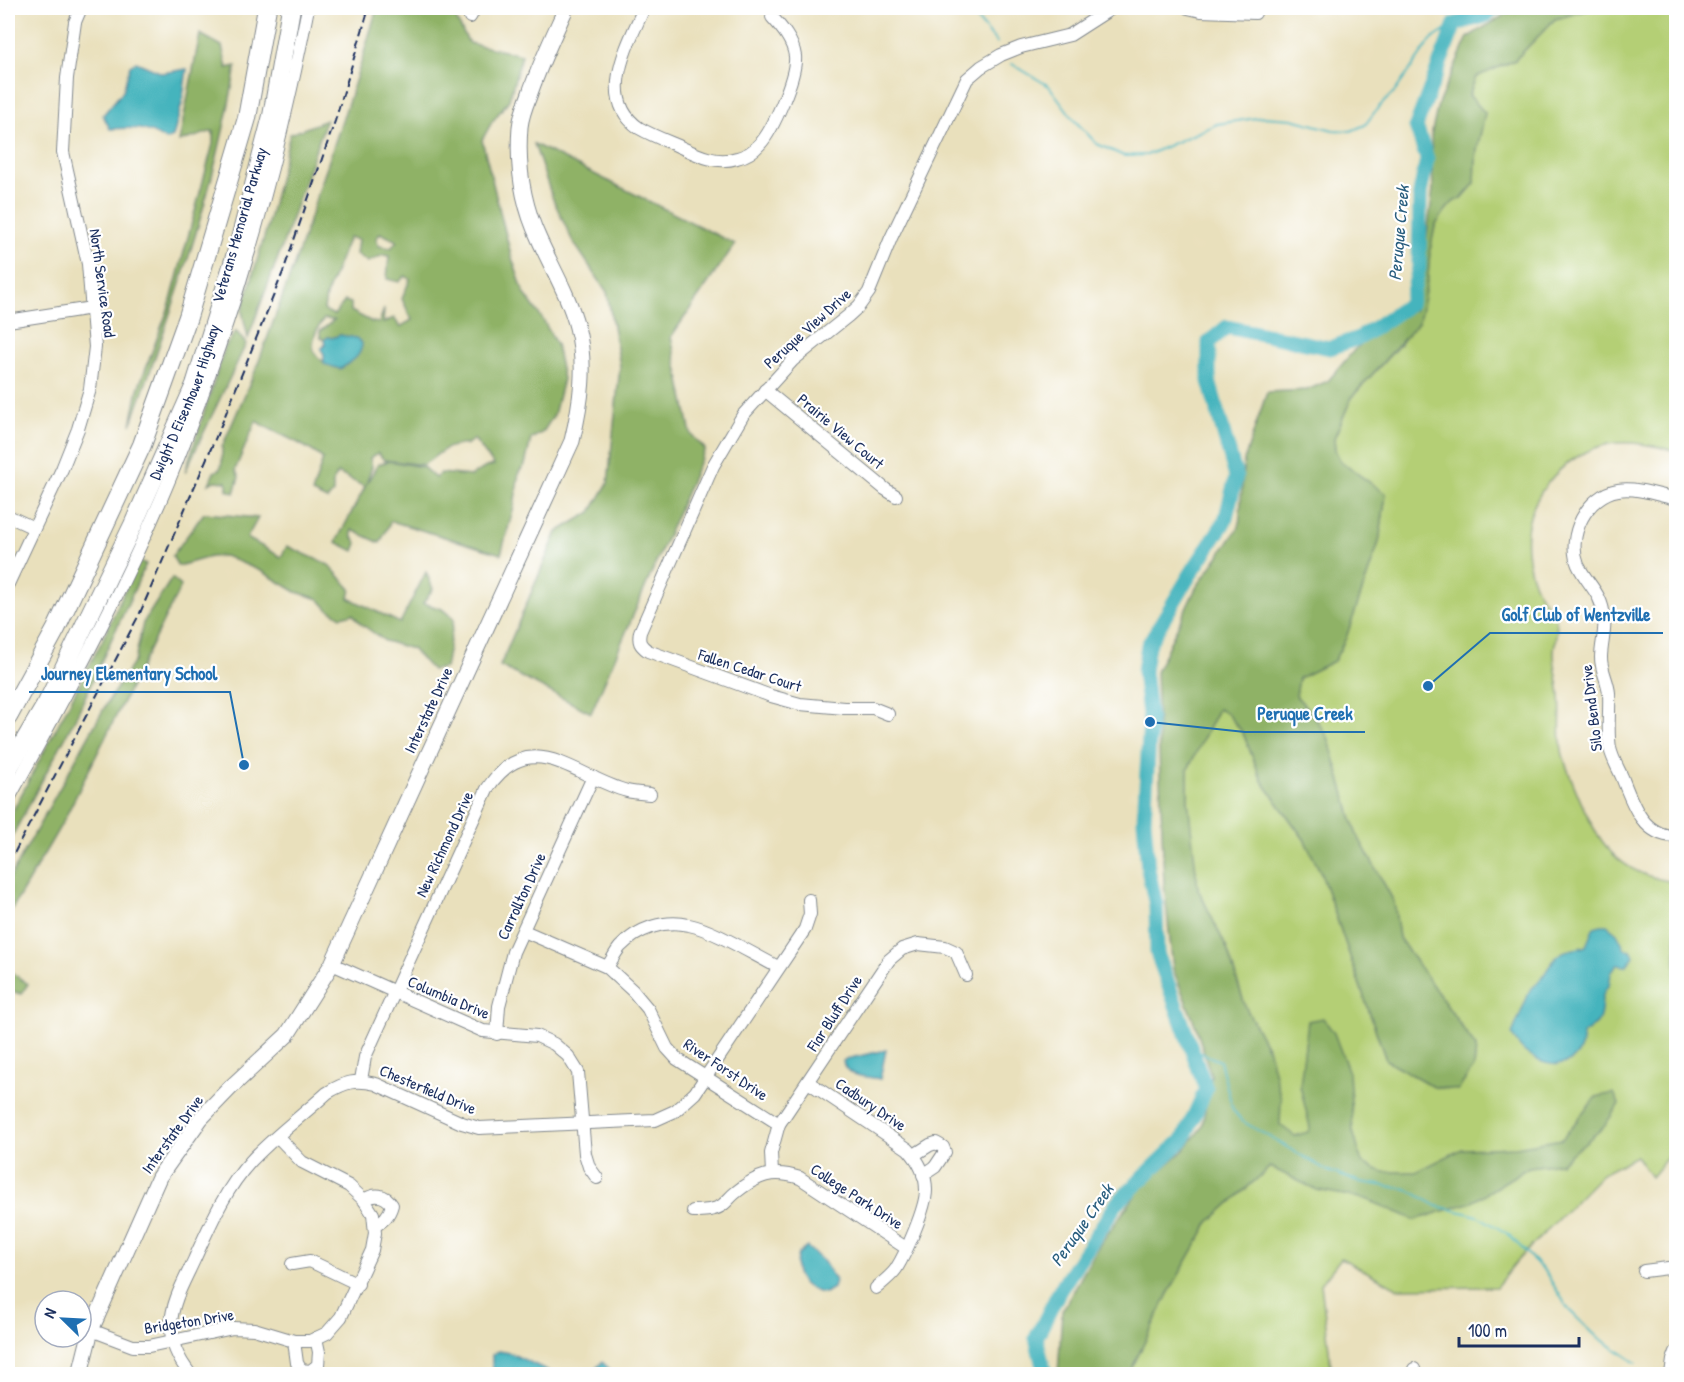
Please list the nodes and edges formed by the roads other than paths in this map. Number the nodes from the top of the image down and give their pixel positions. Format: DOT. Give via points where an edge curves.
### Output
graph roads {
  1 [pos="81,8"];
  2 [pos="267,8"];
  3 [pos="291,8"];
  4 [pos="308,8"];
  5 [pos="566,8"];
  6 [pos="641,8"];
  7 [pos="1112,8"];
  8 [pos="1188,8"];
  9 [pos="1255,13"];
  10 [pos="772,17"];
  11 [pos="92,308"];
  12 [pos="8,321"];
  13 [pos="765,390"];
  14 [pos="896,495"];
  15 [pos="1677,499"];
  16 [pos="8,516"];
  17 [pos="34,528"];
  18 [pos="8,584"];
  19 [pos="640,646"];
  20 [pos="888,714"];
  21 [pos="8,717"];
  22 [pos="8,769"];
  23 [pos="593,777"];
  24 [pos="650,794"];
  25 [pos="8,801"];
  26 [pos="1677,836"];
  27 [pos="809,900"];
  28 [pos="524,931"];
  29 [pos="332,964"];
  30 [pos="608,967"];
  31 [pos="778,967"];
  32 [pos="966,975"];
  33 [pos="395,992"];
  34 [pos="497,1034"];
  35 [pos="705,1077"];
  36 [pos="361,1080"];
  37 [pos="808,1082"];
  38 [pos="583,1124"];
  39 [pos="779,1124"];
  40 [pos="278,1137"];
  41 [pos="914,1155"];
  42 [pos="772,1173"];
  43 [pos="923,1175"];
  44 [pos="597,1178"];
  45 [pos="364,1200"];
  46 [pos="693,1211"];
  47 [pos="375,1226"];
  48 [pos="906,1248"];
  49 [pos="292,1264"];
  50 [pos="1677,1267"];
  51 [pos="1644,1271"];
  52 [pos="358,1284"];
  53 [pos="876,1288"];
  54 [pos="93,1326"];
  55 [pos="93,1331"];
  56 [pos="316,1338"];
  57 [pos="172,1341"];
  58 [pos="294,1341"];
  59 [pos="86,1349"];
  60 [pos="1677,1352"];
  61 [pos="80,1374"];
  62 [pos="190,1374"];
  63 [pos="1671,1374"];
  1 -- 11 [label="street, North Service Road" via="75,22 67,78 63,152 88,264"];
  2 -- 21 [label="highway, Dwight D Eisenhower Highway" via="244,129 188,317 142,445 56,629"];
  3 -- 22 [label="highway, Dwight D Eisenhower Highway" via="272,116 238,247 195,385 47,703"];
  4 -- 25 [label="street, Veterans Memorial Parkway" via="260,218 184,443 100,628"];
  5 -- 29 [label="main road, Interstate Drive" via="527,101 520,125 520,164 531,219 580,338 581,403 572,441"];
  6 -- 10 [label="street" via="617,73 623,108 633,123 648,132 718,161 737,159 759,146 792,78 794,51"];
  7 -- 13 [label="street, Peruque View Drive" via="1070,35 1021,47 966,79 859,306 793,360"];
  8 -- 9 [label="street"];
  11 -- 12 [label="street"];
  11 -- 17 [label="street, North Service Road" via="95,347 90,389 78,429"];
  13 -- 14 [label="street, Prairie View Court"];
  13 -- 19 [label="street, Peruque View Drive" via="743,415 713,466 640,632"];
  15 -- 26 [label="street, Silo Bend Drive" via="1627,489 1604,495 1586,512 1575,542 1578,565 1596,590 1603,609 1601,658 1609,692 1610,748 1634,808 1644,822 1655,831"];
  16 -- 17 [label="street"];
  17 -- 18 [label="street, North Service Road"];
  19 -- 20 [label="street, Fallen Cedar Court" via="676,663 800,704 873,708"];
  23 -- 24 [label="street, New Richmond Drive" via="627,791"];
  23 -- 28 [label="street, Carrollton Drive"];
  23 -- 33 [label="street, New Richmond Drive" via="548,757 531,757 496,776"];
  27 -- 31 [label="street, Chesterfield Drive" via="805,928"];
  28 -- 30 [label="street, River Forst Drive"];
  28 -- 34 [label="street, Carrollton Drive" via="505,979"];
  29 -- 33 [label="street, Columbia Drive"];
  29 -- 54 [label="main road, Interstate Drive" via="286,1035 201,1118 159,1177"];
  30 -- 31 [label="street" via="620,947 634,935 650,926 669,924 703,929"];
  30 -- 35 [label="street, River Forst Drive" via="648,1009 667,1048"];
  31 -- 35 [label="street, Chesterfield Drive"];
  32 -- 37 [label="street, Fiar Bluff Drive" via="956,952 945,946 918,944 902,949 889,960"];
  33 -- 34 [label="street, Columbia Drive" via="483,1032"];
  33 -- 36 [label="street, New Richmond Drive" via="365,1057"];
  34 -- 38 [label="street, Columbia Drive" via="537,1036 568,1056 578,1072"];
  35 -- 38 [label="street, Chesterfield Drive" via="675,1111 656,1120"];
  35 -- 39 [label="street, River Forst Drive"];
  36 -- 38 [label="street, Chesterfield Drive" via="479,1128"];
  36 -- 40 [label="street, Chesterfield Drive" via="327,1094"];
  37 -- 39 [label="street, Fiar Bluff Drive"];
  37 -- 41 [label="street, Cadbury Drive"];
  38 -- 44 [label="street, Columbia Drive" via="585,1154"];
  39 -- 42 [label="street, Fiar Bluff Drive" via="771,1153"];
  40 -- 45 [label="street" via="302,1162 349,1186"];
  40 -- 57 [label="street, Chesterfield Drive" via="251,1161 218,1210 175,1302"];
  41 -- 43 [label="street, Cadbury Drive"];
  41 -- 43 [label="street" via="936,1143 943,1147 945,1152 935,1167"];
  42 -- 46 [label="street" via="747,1183 720,1206"];
  42 -- 48 [label="street, College Park Drive" via="800,1178"];
  43 -- 48 [label="street, Cadbury Drive" via="924,1207"];
  45 -- 47 [label="street"];
  45 -- 47 [label="street" via="382,1196 392,1205 384,1221"];
  47 -- 52 [label="street" via="372,1250"];
  48 -- 53 [label="street, Cadbury Drive" via="896,1270"];
  49 -- 52 [label="street" via="310,1261"];
  50 -- 51 [label="street"];
  52 -- 56 [label="street" via="341,1317 327,1333"];
  55 -- 57 [label="street, Bridgeton Drive" via="133,1346"];
  56 -- 58 [label="street, Bridgeton Drive"];
  56 -- 58 [label="street" via="318,1365 310,1371 302,1370 297,1363"];
  57 -- 58 [label="street, Bridgeton Drive" via="233,1329 254,1329"];
  57 -- 62 [label="street, Chesterfield Drive"];
  59 -- 61 [label="main road, Interstate Drive"];
  60 -- 63 [label="street"];
}
